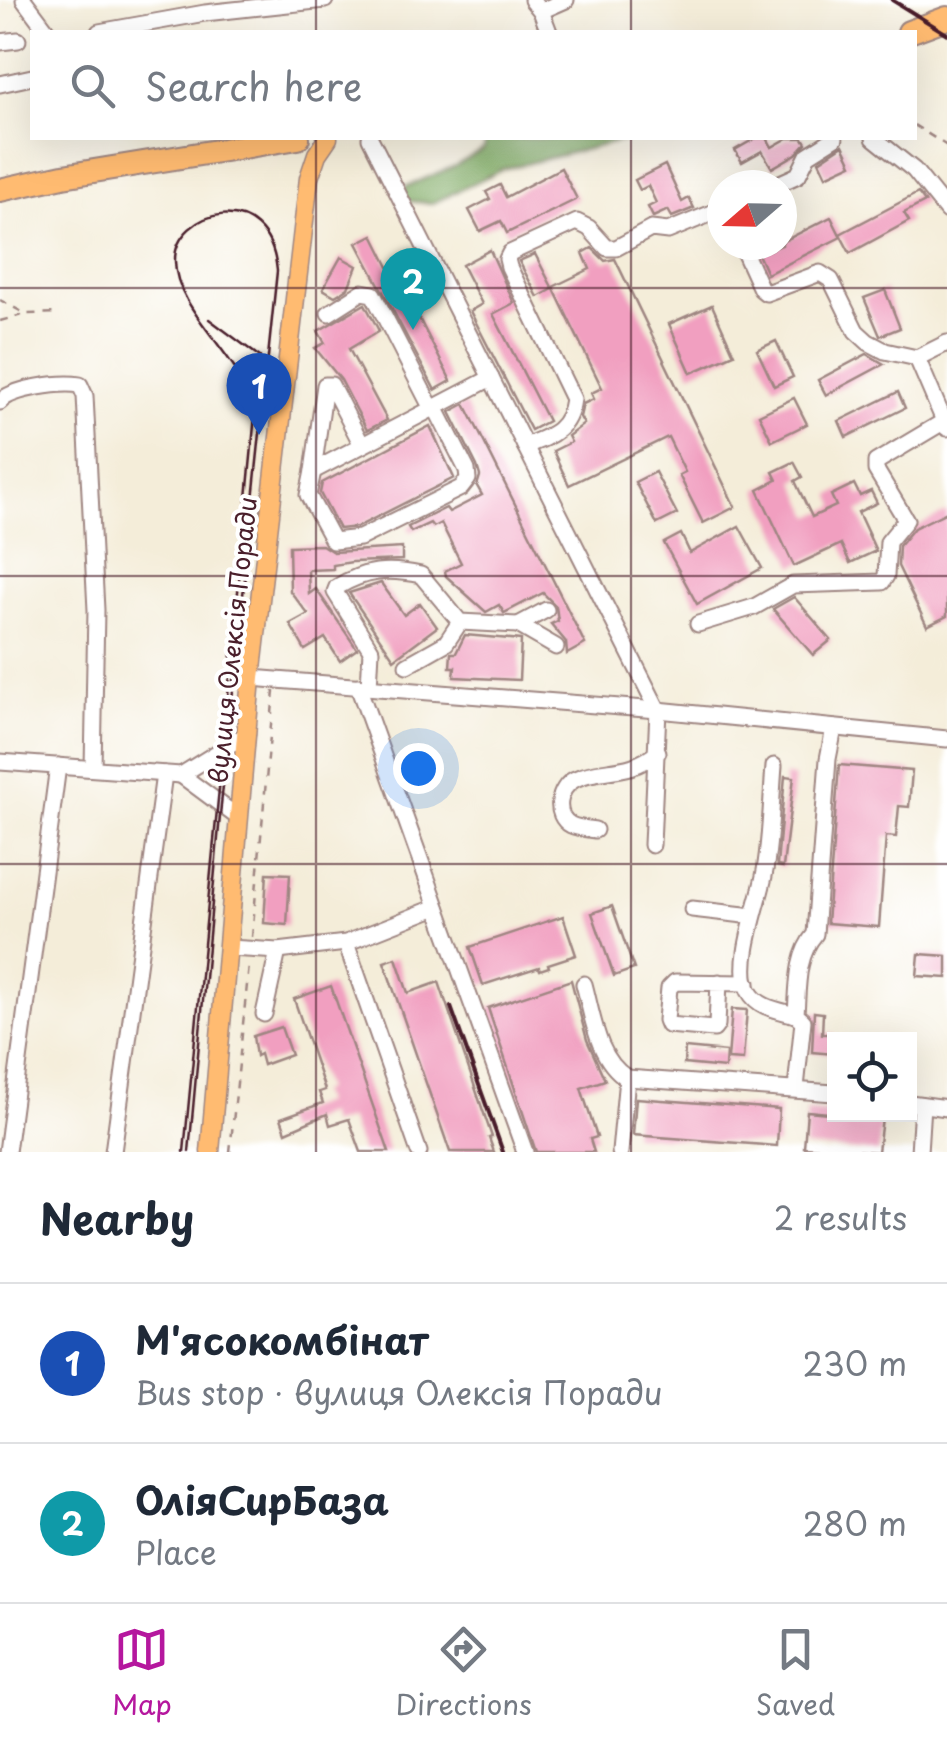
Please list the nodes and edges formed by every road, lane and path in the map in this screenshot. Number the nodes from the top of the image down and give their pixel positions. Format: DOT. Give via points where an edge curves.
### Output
graph roads {
  1 [pos="24,0"];
  2 [pos="325,0"];
  3 [pos="566,0"];
  4 [pos="535,3"];
  5 [pos="947,18"];
  6 [pos="46,30"];
  7 [pos="110,30"];
  8 [pos="548,30"];
  9 [pos="914,30"];
  10 [pos="18,40"];
  11 [pos="0,42"];
  12 [pos="30,77"];
  13 [pos="0,84"];
  14 [pos="917,127"];
  15 [pos="286,140"];
  16 [pos="327,140"];
  17 [pos="371,140"];
  18 [pos="832,140"];
  19 [pos="876,140"];
  20 [pos="947,146"];
  21 [pos="797,175"];
  22 [pos="0,190"];
  23 [pos="947,211"];
  24 [pos="707,215"];
  25 [pos="748,260"];
  26 [pos="0,300"];
  27 [pos="329,312"];
  28 [pos="59,313"];
  29 [pos="26,314"];
  30 [pos="0,321"];
  31 [pos="947,343"];
  32 [pos="917,358"];
  33 [pos="491,378"];
  34 [pos="0,402"];
  35 [pos="433,408"];
  36 [pos="945,425"];
  37 [pos="362,445"];
  38 [pos="525,446"];
  39 [pos="313,471"];
  40 [pos="546,610"];
  41 [pos="460,622"];
  42 [pos="698,624"];
  43 [pos="518,625"];
  44 [pos="556,647"];
  45 [pos="406,665"];
  46 [pos="251,678"];
  47 [pos="275,679"];
  48 [pos="363,686"];
  49 [pos="658,710"];
  50 [pos="834,728"];
  51 [pos="247,734"];
  52 [pos="947,739"];
  53 [pos="658,752"];
  54 [pos="0,762"];
  55 [pos="58,766"];
  56 [pos="774,766"];
  57 [pos="94,768"];
  58 [pos="172,774"];
  59 [pos="239,818"];
  60 [pos="595,830"];
  61 [pos="652,845"];
  62 [pos="437,907"];
  63 [pos="692,909"];
  64 [pos="753,916"];
  65 [pos="346,943"];
  66 [pos="229,948"];
  67 [pos="251,950"];
  68 [pos="278,951"];
  69 [pos="719,982"];
  70 [pos="746,983"];
  71 [pos="584,984"];
  72 [pos="264,1014"];
  73 [pos="796,1015"];
  74 [pos="627,1078"];
  75 [pos="796,1088"];
  76 [pos="947,1089"];
  77 [pos="827,1093"];
  78 [pos="917,1104"];
  79 [pos="944,1107"];
  80 [pos="917,1116"];
  81 [pos="7,1152"];
  82 [pos="112,1152"];
  83 [pos="210,1152"];
  84 [pos="230,1152"];
  85 [pos="419,1152"];
  86 [pos="525,1152"];
  87 [pos="620,1152"];
  88 [pos="920,1152"];
  1 -- 6 [label="street"];
  2 -- 7 [label="street"];
  3 -- 4 [label="street"];
  4 -- 8 [label="street"];
  5 -- 9 [label="highway"];
  10 -- 11 [label="street"];
  12 -- 13 [label="street"];
  14 -- 20 [label="path"];
  15 -- 22 [label="highway"];
  16 -- 46 [label="main road, вулиця Олексія Поради" via="310,178"];
  17 -- 33 [label="street"];
  18 -- 21 [label="street" via="808,155"];
  19 -- 23 [label="street" via="914,170"];
  24 -- 38 [label="street" via="668,231 651,229 616,248 577,222 510,253 509,267 573,399 565,425"];
  25 -- 32 [label="street" via="766,292 820,274 831,280 868,342"];
  26 -- 29 [label="path"];
  27 -- 35 [label="street" via="362,292 372,294"];
  28 -- 29 [label="path"];
  29 -- 30 [label="path"];
  31 -- 32 [label="street"];
  32 -- 36 [label="street"];
  33 -- 35 [label="street"];
  33 -- 38 [label="street"];
  34 -- 57 [label="street" via="8,394 68,383 80,385 85,396 96,610"];
  35 -- 37 [label="street"];
  35 -- 39 [label="street" via="467,470 461,488 360,538 333,541 308,495"];
  36 -- 42 [label="street" via="876,462 906,520 888,542 882,582 793,585 754,608"];
  37 -- 39 [label="street"];
  37 -- 39 [label="street" via="331,385 325,385"];
  38 -- 49 [label="street"];
  40 -- 43 [label="street"];
  41 -- 43 [label="street"];
  41 -- 45 [label="street" via="446,643"];
  41 -- 48 [label="street" via="421,575 368,571 336,587 372,650"];
  43 -- 44 [label="street"];
  46 -- 47 [label="street"];
  46 -- 51 [label="main road, вулиця Олексія Поради"];
  47 -- 48 [label="street"];
  47 -- 67 [label="path"];
  48 -- 49 [label="street"];
  48 -- 62 [label="street"];
  49 -- 50 [label="street"];
  49 -- 53 [label="street"];
  50 -- 52 [label="street"];
  50 -- 73 [label="street" via="815,934 805,946"];
  51 -- 58 [label="street"];
  51 -- 59 [label="main road, вулиця Олексія Поради"];
  53 -- 60 [label="street" via="565,786 562,817"];
  53 -- 61 [label="street"];
  54 -- 55 [label="street"];
  55 -- 57 [label="street"];
  55 -- 81 [label="street"];
  56 -- 64 [label="street" via="764,875"];
  57 -- 58 [label="street"];
  58 -- 59 [label="street"];
  58 -- 82 [label="street"];
  59 -- 66 [label="main road, вулиця Олексія Поради"];
  62 -- 65 [label="street"];
  62 -- 86 [label="street"];
  63 -- 64 [label="street"];
  64 -- 70 [label="street"];
  65 -- 68 [label="street"];
  65 -- 85 [label="street"];
  66 -- 67 [label="street"];
  66 -- 83 [label="main road, вулиця Олексія Поради"];
  67 -- 68 [label="street"];
  67 -- 84 [label="path"];
  68 -- 72 [label="street"];
  69 -- 70 [label="street"];
  70 -- 73 [label="street" via="760,1004"];
  71 -- 74 [label="street" via="604,1054"];
  73 -- 75 [label="street" via="802,1021"];
  74 -- 75 [label="street"];
  74 -- 87 [label="street"];
  75 -- 77 [label="street"];
  76 -- 79 [label="street"];
  78 -- 79 [label="street"];
  80 -- 88 [label="street"];
}
